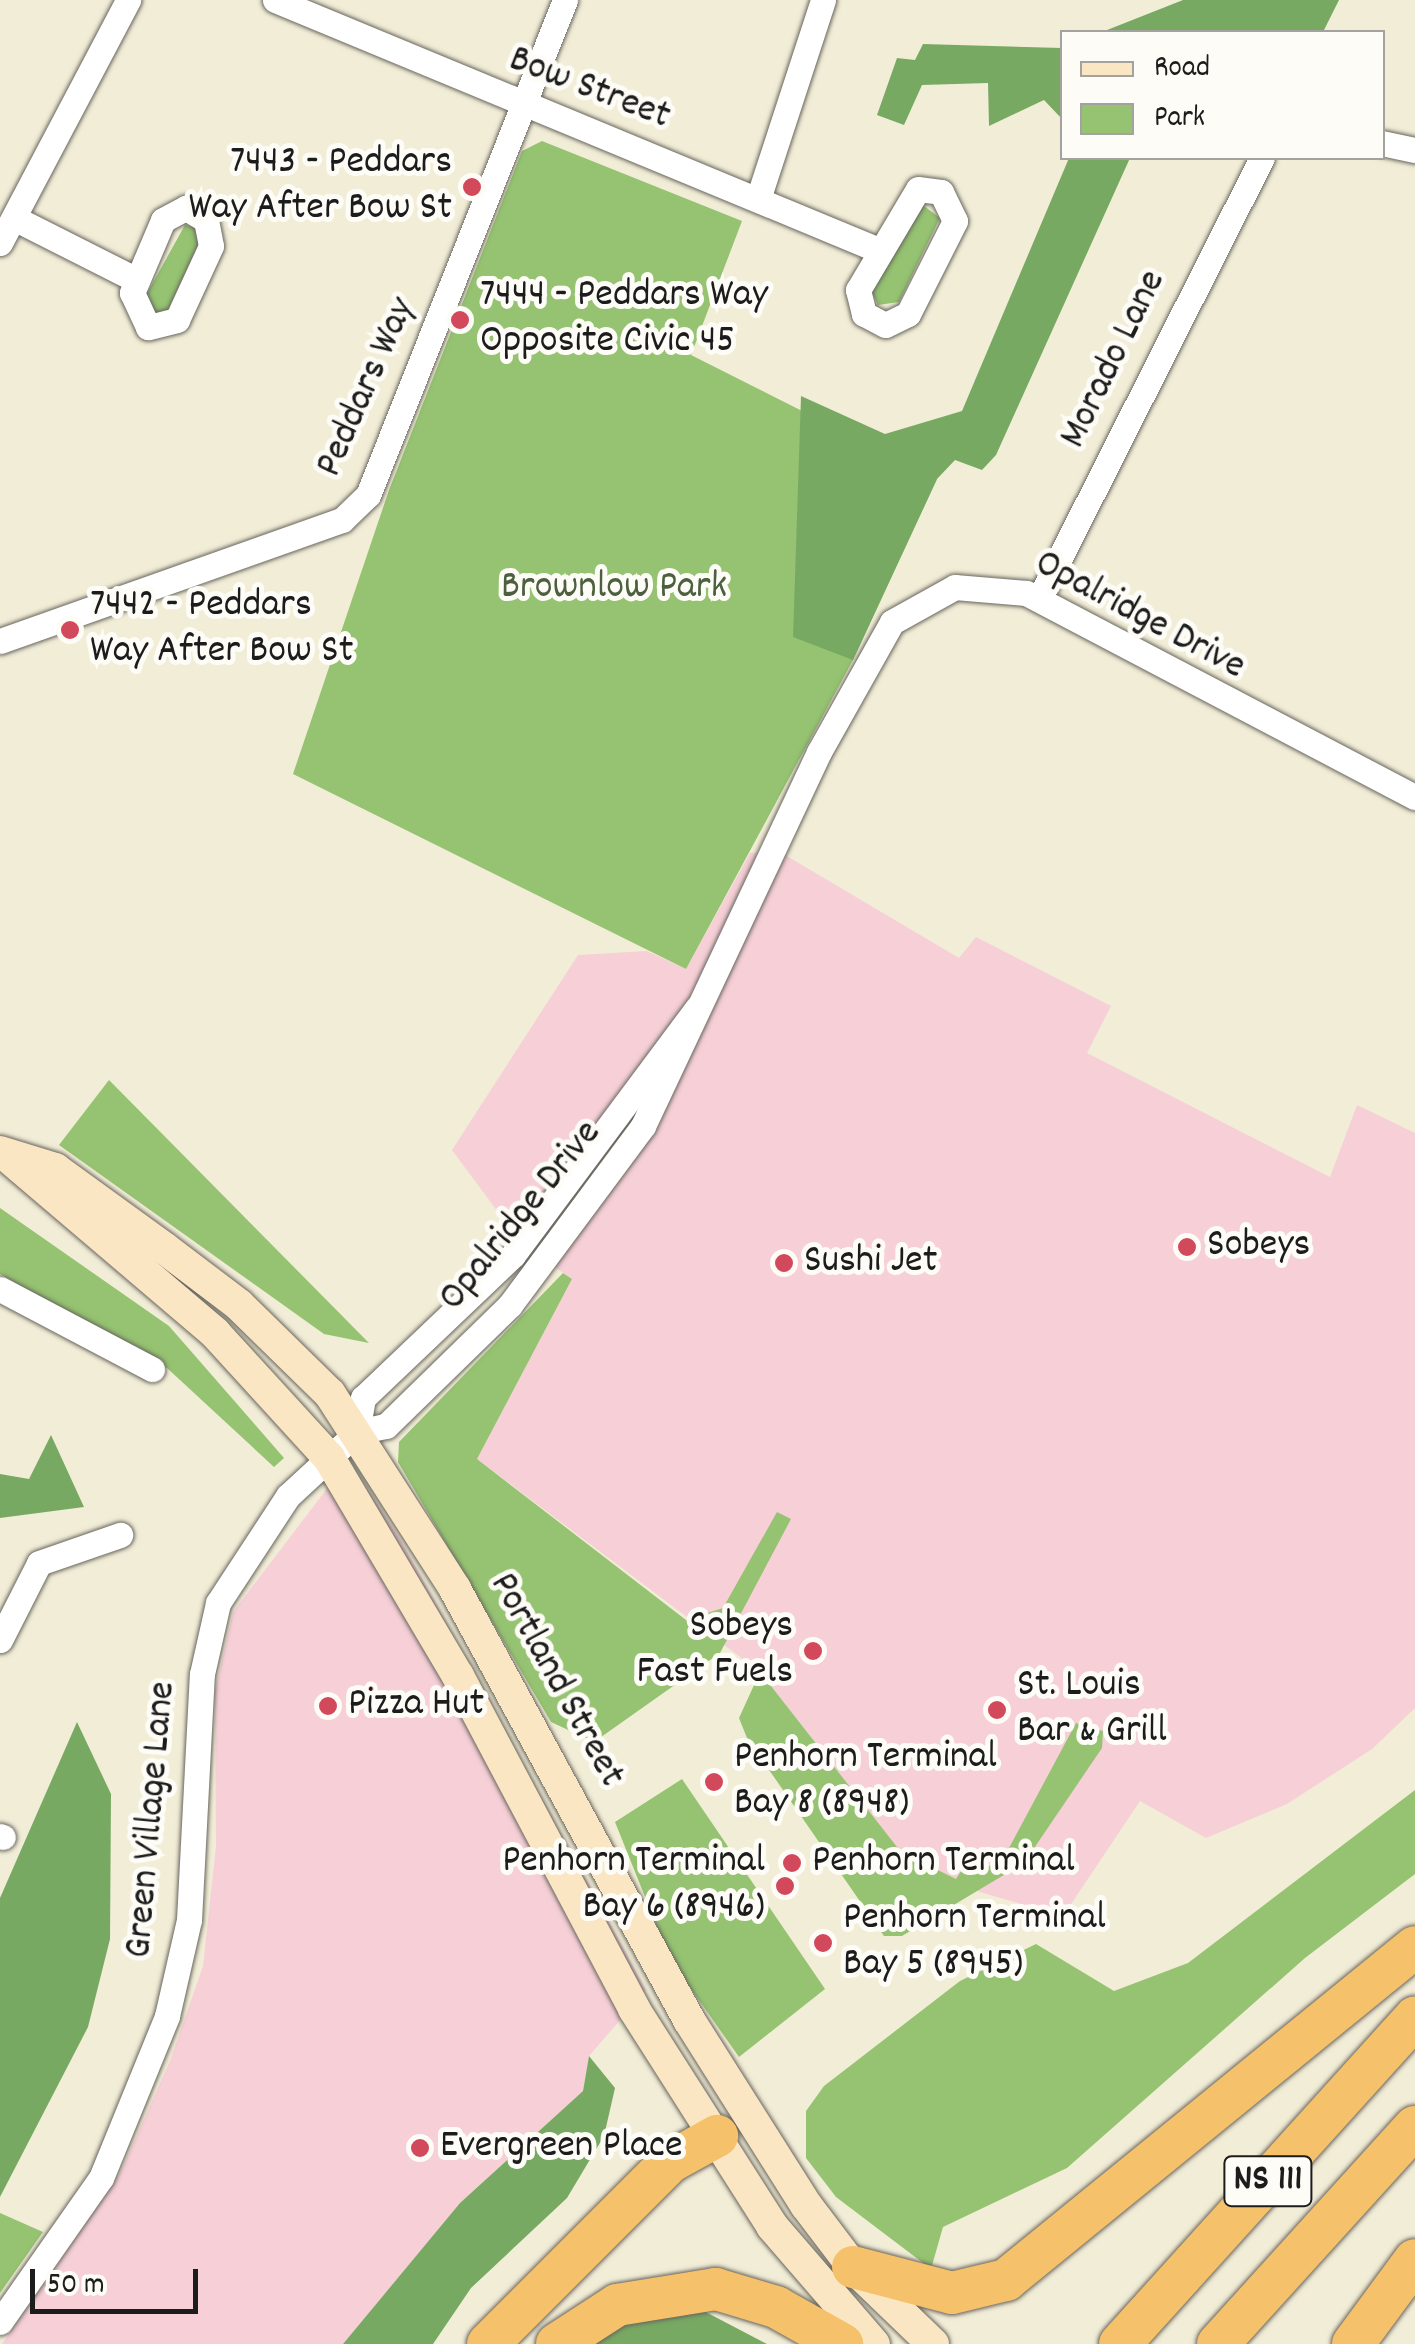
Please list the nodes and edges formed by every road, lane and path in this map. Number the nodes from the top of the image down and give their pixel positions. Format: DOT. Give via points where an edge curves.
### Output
graph roads {
  1 [pos="128,0"];
  2 [pos="274,0"];
  3 [pos="565,0"];
  4 [pos="824,0"];
  5 [pos="528,108"];
  6 [pos="1385,144"];
  7 [pos="1415,150"];
  8 [pos="1261,160"];
  9 [pos="759,196"];
  10 [pos="14,218"];
  11 [pos="0,243"];
  12 [pos="876,248"];
  13 [pos="138,280"];
  14 [pos="1039,599"];
  15 [pos="0,642"];
  16 [pos="1415,797"];
  17 [pos="3,1153"];
  18 [pos="0,1289"];
  19 [pos="152,1369"];
  20 [pos="343,1445"];
  21 [pos="120,1535"];
  22 [pos="0,1640"];
  23 [pos="1415,1947"];
  24 [pos="1415,2018"];
  25 [pos="734,2125"];
  26 [pos="1415,2127"];
  27 [pos="1415,2260"];
  28 [pos="853,2267"];
  29 [pos="0,2322"];
  30 [pos="488,2344"];
  31 [pos="558,2344"];
  32 [pos="842,2344"];
  33 [pos="874,2344"];
  34 [pos="933,2344"];
  35 [pos="1120,2344"];
  36 [pos="1218,2344"];
  37 [pos="1354,2344"];
  1 -- 10 [label="street"];
  2 -- 5 [label="street, Bow Street"];
  3 -- 5 [label="street, Peddars Way"];
  4 -- 9 [label="street"];
  5 -- 9 [label="street, Bow Street"];
  5 -- 15 [label="street, Peddars Way" via="368,495 342,520"];
  6 -- 7 [label="street"];
  8 -- 14 [label="street, Morado Lane"];
  9 -- 12 [label="street, Bow Street"];
  10 -- 11 [label="street"];
  10 -- 13 [label="street"];
  12 -- 12 [label="street" via="858,304 874,321 896,323 955,221 941,192 909,197"];
  14 -- 16 [label="street, Opalridge Drive"];
  14 -- 20 [label="street, Opalridge Drive" via="998,586 955,587 914,604 883,633 643,1126 510,1305 386,1426"];
  17 -- 20 [label="main road, Portland Street"];
  18 -- 19 [label="street"];
  20 -- 25 [label="main road, Portland Street" via="634,2009"];
  20 -- 29 [label="street, Green Village Lane" via="264,1524 218,1603 202,1674 189,1920 171,2001 133,2118 101,2178"];
  21 -- 22 [label="street" via="39,1562"];
  23 -- 28 [label="highway" via="1006,2280 952,2293"];
  24 -- 35 [label="highway, NS 111"];
  25 -- 28 [label="main road, Portland Street"];
  25 -- 30 [label="highway" via="670,2162"];
  25 -- 33 [label="main road, Portland Street" via="816,2285"];
  26 -- 36 [label="highway, NS 111"];
  27 -- 37 [label="highway"];
  28 -- 34 [label="main road, Portland Street"];
  31 -- 32 [label="highway" via="617,2305 716,2288 789,2312"];
}
